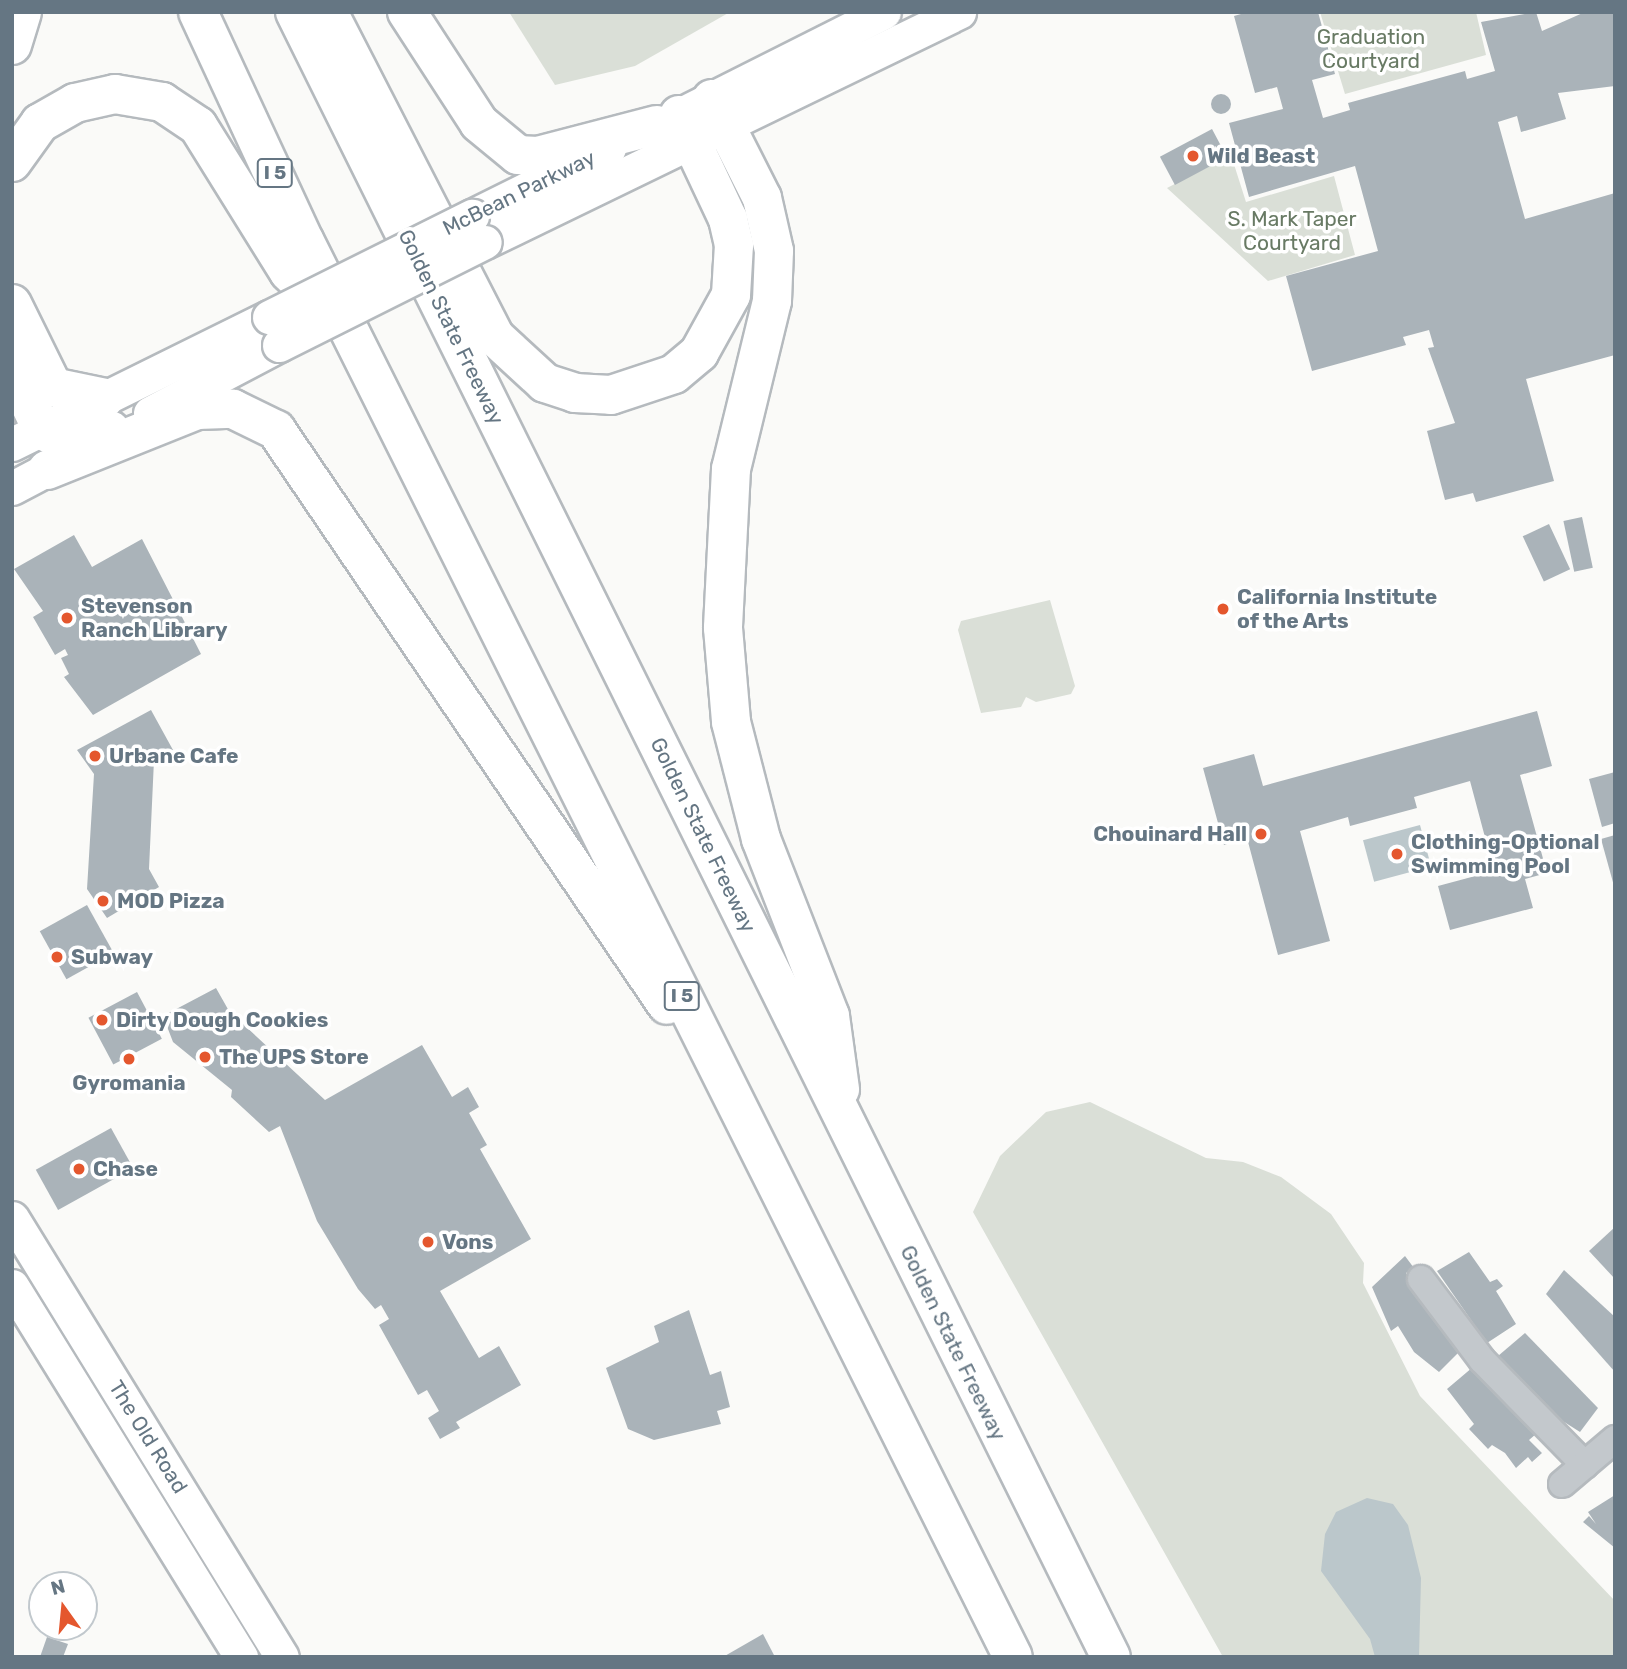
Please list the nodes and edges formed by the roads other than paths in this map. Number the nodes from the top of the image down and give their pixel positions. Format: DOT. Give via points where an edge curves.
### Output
graph roads {
  1 [pos="22,12"];
  2 [pos="198,12"];
  3 [pos="295,12"];
  4 [pos="328,12"];
  5 [pos="407,12"];
  6 [pos="884,12"];
  7 [pos="960,12"];
  8 [pos="12,45"];
  9 [pos="719,111"];
  10 [pos="676,127"];
  11 [pos="12,162"];
  12 [pos="12,304"];
  13 [pos="351,335"];
  14 [pos="12,367"];
  15 [pos="115,412"];
  16 [pos="27,437"];
  17 [pos="47,470"];
  18 [pos="12,488"];
  19 [pos="722,1076"];
  20 [pos="845,1122"];
  21 [pos="12,1218"];
  22 [pos="1421,1279"];
  23 [pos="12,1286"];
  24 [pos="1615,1439"];
  25 [pos="1585,1465"];
  26 [pos="1562,1484"];
  27 [pos="241,1657"];
  28 [pos="282,1657"];
  29 [pos="1013,1657"];
  30 [pos="1111,1657"];
  1 -- 8 [label="highway"];
  2 -- 13 [label="highway, I 5"];
  3 -- 20 [label="highway, Golden State Freeway"];
  4 -- 10 [label="highway" via="463,284 495,337 545,383 611,395 644,389 699,353 719,323 732,295 734,245"];
  5 -- 10 [label="highway" via="479,123 518,155 538,156"];
  6 -- 9 [label="main road, McBean Parkway"];
  7 -- 9 [label="main road, McBean Parkway"];
  9 -- 10 [label="main road, McBean Parkway"];
  9 -- 20 [label="highway" via="762,198 774,251 772,301 731,469 723,628 731,722 761,839 830,1016"];
  10 -- 15 [label="main road, McBean Parkway, bridge"];
  11 -- 13 [label="highway" via="40,123 85,100 137,95 181,112 213,145 289,272"];
  12 -- 15 [label="highway" via="53,387"];
  13 -- 19 [label="highway, I 5"];
  14 -- 16 [label="highway"];
  15 -- 16 [label="highway" via="78,439"];
  15 -- 17 [label="main road, McBean Parkway"];
  17 -- 18 [label="main road, McBean Parkway"];
  17 -- 19 [label="highway" via="197,410 233,410 276,430 491,738 612,933"];
  19 -- 29 [label="highway, I 5"];
  20 -- 30 [label="highway, Golden State Freeway"];
  21 -- 28 [label="main road, The Old Road"];
  22 -- 25 [label="street" via="1482,1360"];
  23 -- 27 [label="main road, The Old Road"];
  24 -- 25 [label="street"];
  25 -- 26 [label="street"];
}
